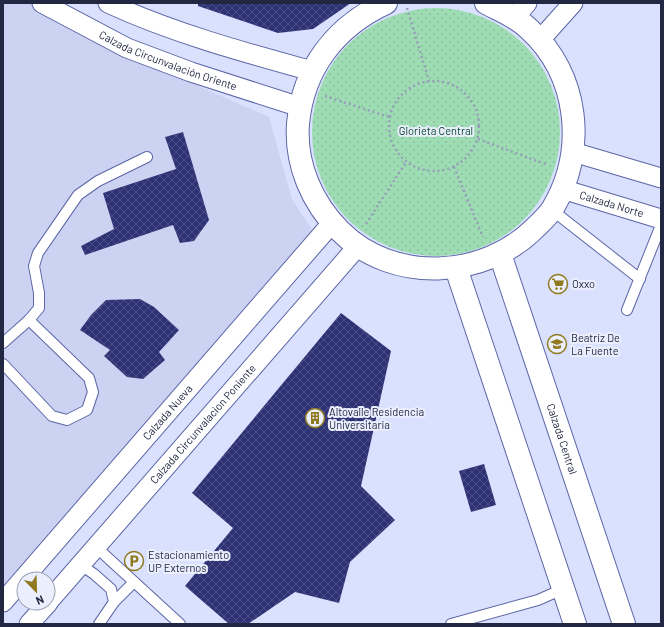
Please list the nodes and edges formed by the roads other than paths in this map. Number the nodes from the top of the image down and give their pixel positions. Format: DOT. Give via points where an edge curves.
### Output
graph roads {
  1 [pos="42,3"];
  2 [pos="108,3"];
  3 [pos="486,3"];
  4 [pos="573,3"];
  5 [pos="376,5"];
  6 [pos="521,10"];
  7 [pos="540,40"];
  8 [pos="305,89"];
  9 [pos="147,158"];
  10 [pos="568,171"];
  11 [pos="661,178"];
  12 [pos="552,210"];
  13 [pos="661,219"];
  14 [pos="332,223"];
  15 [pos="661,225"];
  16 [pos="356,244"];
  17 [pos="496,256"];
  18 [pos="456,268"];
  19 [pos="640,279"];
  20 [pos="627,310"];
  21 [pos="29,320"];
  22 [pos="3,343"];
  23 [pos="3,364"];
  24 [pos="96,547"];
  25 [pos="81,565"];
  26 [pos="134,582"];
  27 [pos="563,589"];
  28 [pos="56,594"];
  29 [pos="3,602"];
  30 [pos="114,602"];
  31 [pos="41,611"];
  32 [pos="29,624"];
  33 [pos="99,624"];
  34 [pos="180,624"];
  35 [pos="451,624"];
  36 [pos="575,624"];
  37 [pos="624,624"];
  1 -- 8 [label="street, Calzada Circunvalación Oriente" via="128,48 191,72"];
  2 -- 8 [label="street" via="140,18 222,46"];
  3 -- 6 [label="street"];
  4 -- 7 [label="street"];
  5 -- 8 [label="street" via="347,26 332,42"];
  6 -- 7 [label="street"];
  7 -- 10 [label="street" via="555,59 566,81 572,104 575,128"];
  8 -- 14 [label="street" via="298,135 301,162 309,188"];
  9 -- 21 [label="lane" via="98,181 78,194 38,253 34,266 39,308"];
  10 -- 11 [label="street"];
  10 -- 12 [label="street"];
  10 -- 13 [label="street, Calzada Norte"];
  12 -- 17 [label="street" via="526,237"];
  12 -- 19 [label="lane"];
  14 -- 16 [label="street"];
  14 -- 29 [label="street, Calzada Nueva"];
  15 -- 19 [label="lane"];
  16 -- 18 [label="street" via="395,263 422,269"];
  16 -- 24 [label="street, Calzada Circunvalacion Poniente"];
  17 -- 18 [label="street"];
  17 -- 37 [label="street, Calzada Central"];
  18 -- 27 [label="street"];
  19 -- 20 [label="lane"];
  21 -- 22 [label="lane"];
  21 -- 23 [label="lane" via="89,378 93,392 86,410 67,420 52,416"];
  24 -- 25 [label="street, Calzada Circunvalacion Poniente"];
  24 -- 26 [label="lane"];
  25 -- 28 [label="street, Calzada Circunvalacion Poniente"];
  25 -- 30 [label="lane" via="111,589"];
  26 -- 30 [label="lane"];
  26 -- 34 [label="lane"];
  27 -- 35 [label="lane" via="538,600"];
  27 -- 36 [label="street"];
  30 -- 33 [label="lane"];
  31 -- 32 [label="street, Calzada Circunvalacion Poniente"];
}
